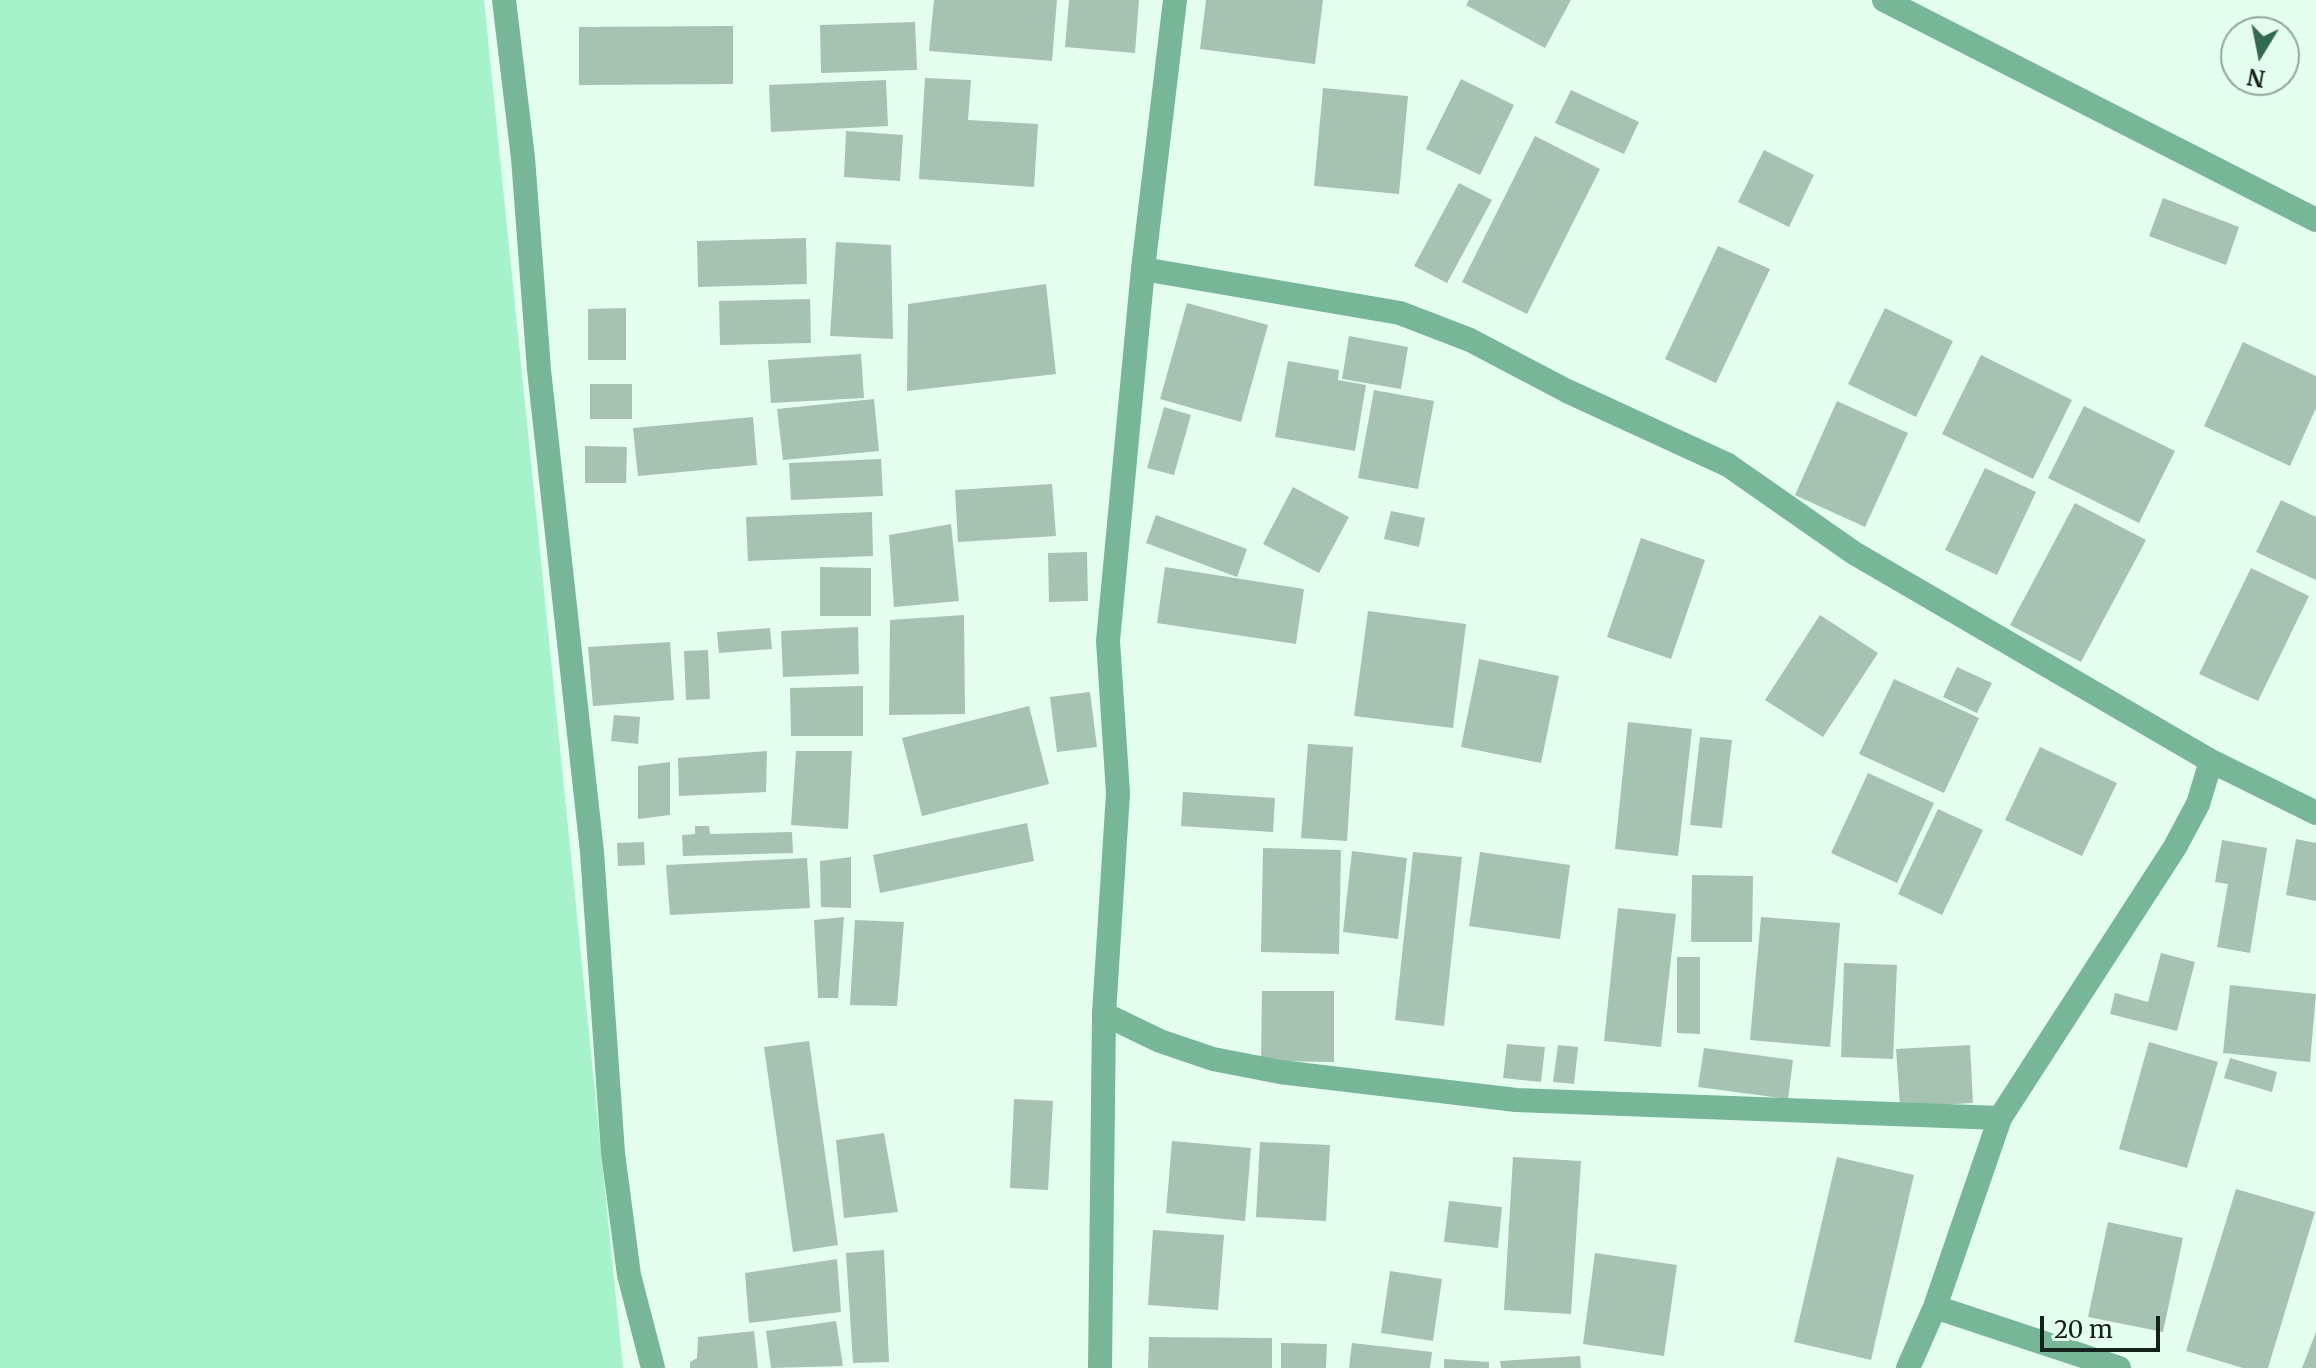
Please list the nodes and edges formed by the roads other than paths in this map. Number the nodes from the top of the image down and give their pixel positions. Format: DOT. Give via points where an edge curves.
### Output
graph roads {
  1 [pos="504,0"];
  2 [pos="1175,0"];
  3 [pos="1884,0"];
  4 [pos="2316,220"];
  5 [pos="1143,269"];
  6 [pos="2211,761"];
  7 [pos="2316,813"];
  8 [pos="1104,1014"];
  9 [pos="2000,1118"];
  10 [pos="1935,1307"];
  11 [pos="653,1368"];
  12 [pos="1100,1368"];
  13 [pos="1908,1368"];
  14 [pos="2119,1368"];
  1 -- 11 [label="street" via="592,852 613,1153 629,1275"];
  2 -- 5 [label="street"];
  3 -- 4 [label="street"];
  5 -- 6 [label="street" via="1400,313 1470,340 1728,465 1854,553"];
  5 -- 8 [label="street" via="1108,641 1118,793"];
  6 -- 7 [label="street"];
  6 -- 9 [label="street" via="2198,804 2175,847"];
  8 -- 9 [label="street" via="1213,1059 1485,1097"];
  8 -- 12 [label="street"];
  9 -- 10 [label="street"];
  10 -- 13 [label="street"];
  10 -- 14 [label="street"];
}
